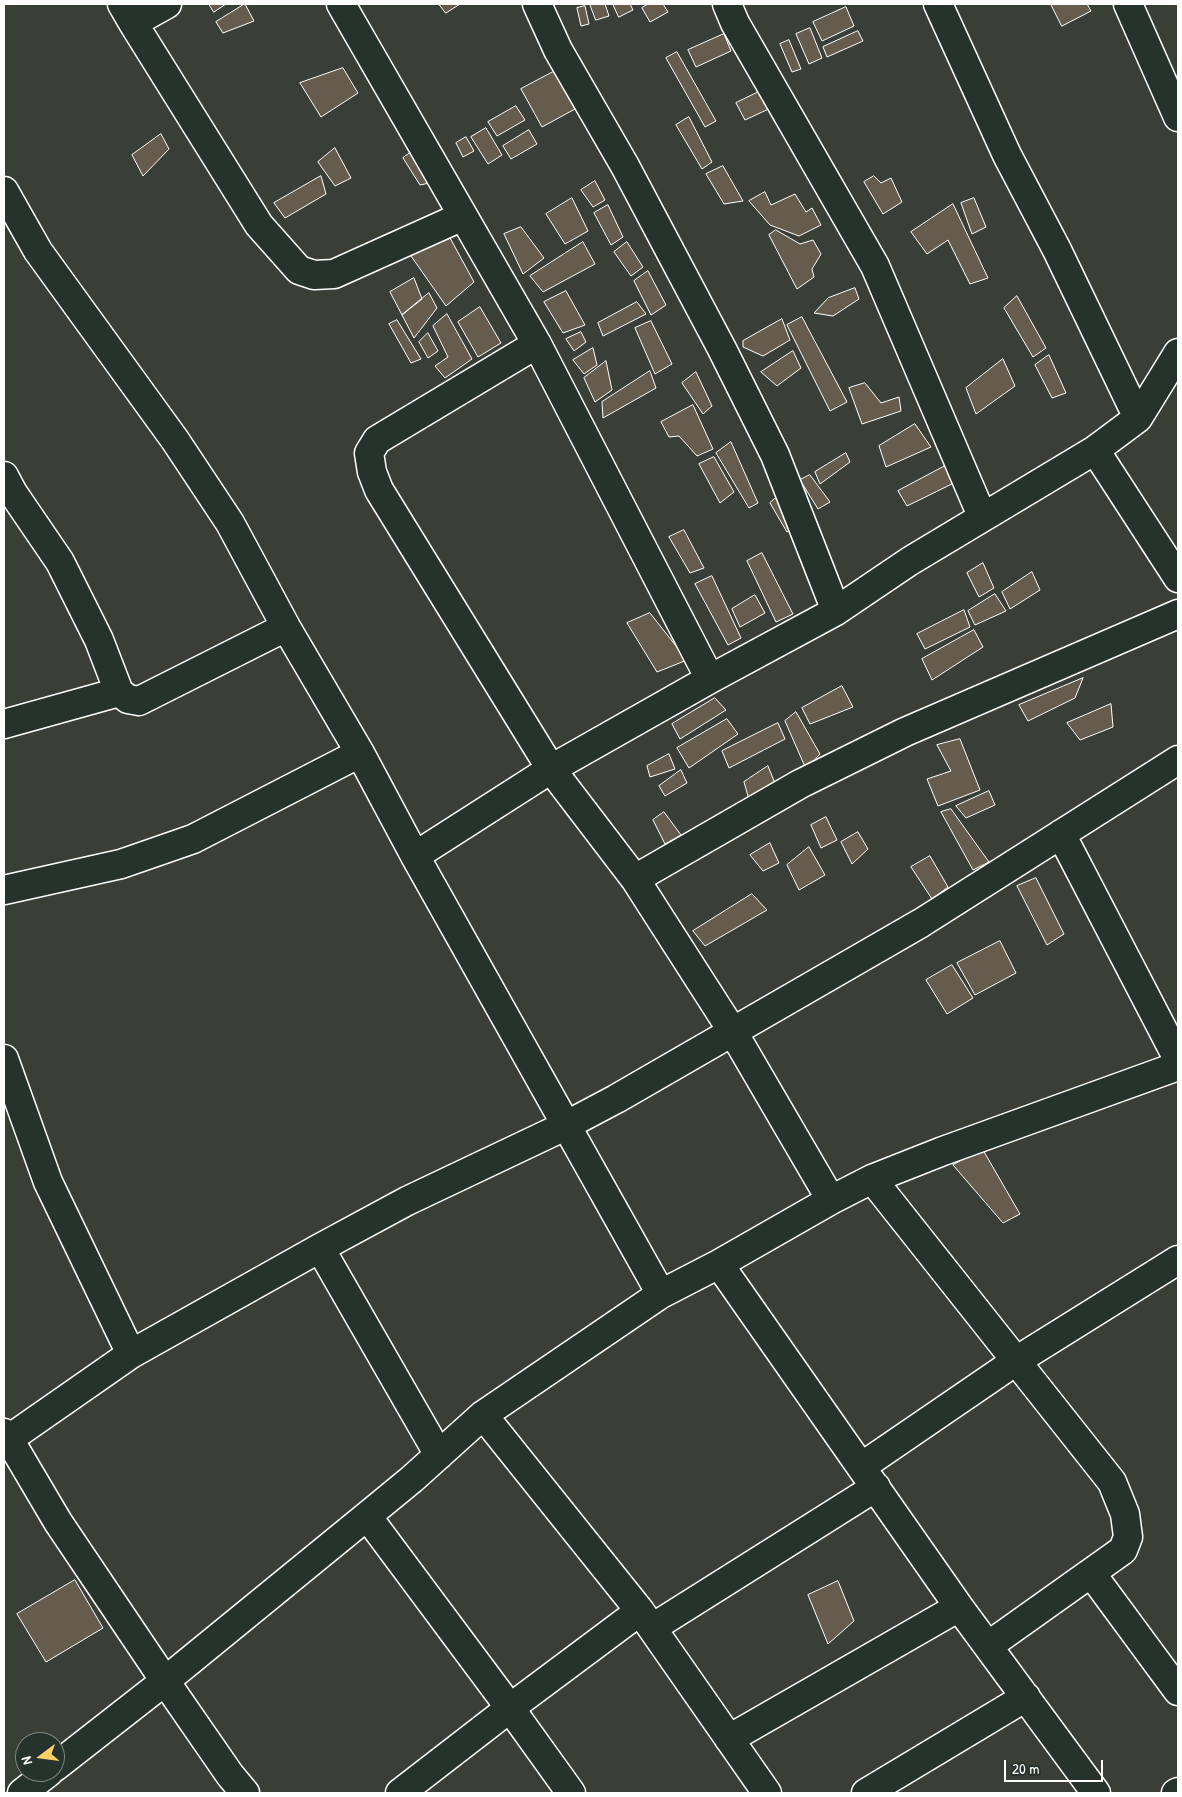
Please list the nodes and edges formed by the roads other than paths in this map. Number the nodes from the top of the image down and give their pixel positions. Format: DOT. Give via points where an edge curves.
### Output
graph roads {
  1 [pos="168,4"];
  2 [pos="341,4"];
  3 [pos="537,4"];
  4 [pos="727,4"];
  5 [pos="938,4"];
  6 [pos="1128,4"];
  7 [pos="127,13"];
  8 [pos="1178,117"];
  9 [pos="4,192"];
  10 [pos="463,216"];
  11 [pos="537,344"];
  12 [pos="1178,353"];
  13 [pos="1138,418"];
  14 [pos="1095,450"];
  15 [pos="7,489"];
  16 [pos="982,516"];
  17 [pos="1178,578"];
  18 [pos="836,611"];
  19 [pos="1178,614"];
  20 [pos="286,627"];
  21 [pos="710,678"];
  22 [pos="119,692"];
  23 [pos="4,724"];
  24 [pos="360,753"];
  25 [pos="1178,760"];
  26 [pos="551,769"];
  27 [pos="1062,834"];
  28 [pos="415,856"];
  29 [pos="635,879"];
  30 [pos="4,890"];
  31 [pos="733,1032"];
  32 [pos="4,1059"];
  33 [pos="1178,1059"];
  34 [pos="1178,1066"];
  35 [pos="565,1126"];
  36 [pos="872,1179"];
  37 [pos="831,1200"];
  38 [pos="320,1248"];
  39 [pos="1178,1260"];
  40 [pos="719,1264"];
  41 [pos="660,1294"];
  42 [pos="131,1354"];
  43 [pos="1016,1361"];
  44 [pos="483,1415"];
  45 [pos="6,1436"];
  46 [pos="439,1455"];
  47 [pos="868,1477"];
  48 [pos="367,1516"];
  49 [pos="1091,1573"];
  50 [pos="959,1608"];
  51 [pos="646,1620"];
  52 [pos="988,1646"];
  53 [pos="165,1681"];
  54 [pos="1178,1691"];
  55 [pos="1026,1697"];
  56 [pos="510,1708"];
  57 [pos="729,1739"];
  58 [pos="65,1759"];
  59 [pos="36,1782"];
  60 [pos="22,1793"];
  61 [pos="245,1793"];
  62 [pos="400,1793"];
  63 [pos="571,1793"];
  64 [pos="767,1793"];
  65 [pos="866,1793"];
  66 [pos="1096,1793"];
  1 -- 7 [label="street"];
  2 -- 10 [label="street"];
  3 -- 18 [label="street" via="558,50 625,166 775,455"];
  4 -- 16 [label="street" via="875,266"];
  5 -- 13 [label="street" via="1007,155"];
  6 -- 8 [label="street"];
  7 -- 10 [label="street" via="259,225 299,270 314,275 334,274"];
  9 -- 20 [label="street" via="38,251 176,440 230,523"];
  10 -- 11 [label="street"];
  11 -- 21 [label="street"];
  11 -- 26 [label="street" via="377,440 369,452 372,472 380,490"];
  12 -- 13 [label="street"];
  13 -- 14 [label="street"];
  14 -- 16 [label="street"];
  14 -- 17 [label="street"];
  15 -- 22 [label="street" via="60,562 99,640"];
  16 -- 18 [label="street"];
  18 -- 21 [label="street"];
  19 -- 29 [label="street" via="904,732 800,784"];
  20 -- 22 [label="street" via="139,701 128,699"];
  20 -- 24 [label="street"];
  21 -- 26 [label="street"];
  22 -- 23 [label="street"];
  24 -- 28 [label="street"];
  24 -- 30 [label="street" via="193,839 120,864"];
  25 -- 27 [label="street"];
  26 -- 28 [label="street"];
  26 -- 29 [label="street"];
  27 -- 31 [label="street" via="921,923"];
  27 -- 33 [label="street"];
  28 -- 35 [label="street"];
  29 -- 31 [label="street"];
  31 -- 35 [label="street"];
  31 -- 37 [label="street"];
  32 -- 42 [label="street" via="48,1182"];
  34 -- 36 [label="street"];
  35 -- 38 [label="street" via="408,1201"];
  35 -- 41 [label="street"];
  36 -- 37 [label="street"];
  36 -- 43 [label="street"];
  37 -- 40 [label="street"];
  38 -- 42 [label="street"];
  38 -- 46 [label="street"];
  39 -- 43 [label="street"];
  40 -- 41 [label="street"];
  40 -- 47 [label="street"];
  41 -- 44 [label="street"];
  42 -- 45 [label="street"];
  43 -- 47 [label="street"];
  43 -- 49 [label="street" via="1112,1482 1125,1514 1128,1537 1123,1550"];
  44 -- 46 [label="street"];
  44 -- 51 [label="street"];
  45 -- 53 [label="street" via="58,1522"];
  46 -- 48 [label="street"];
  47 -- 50 [label="street"];
  47 -- 51 [label="street"];
  48 -- 53 [label="street"];
  48 -- 56 [label="street"];
  49 -- 52 [label="street"];
  49 -- 54 [label="street"];
  50 -- 52 [label="street"];
  50 -- 57 [label="street"];
  51 -- 56 [label="street"];
  51 -- 57 [label="street"];
  52 -- 55 [label="street"];
  53 -- 58 [label="street"];
  53 -- 61 [label="street"];
  55 -- 65 [label="street"];
  55 -- 66 [label="street"];
  56 -- 62 [label="street"];
  56 -- 63 [label="street"];
  57 -- 64 [label="street"];
  59 -- 60 [label="street"];
}
